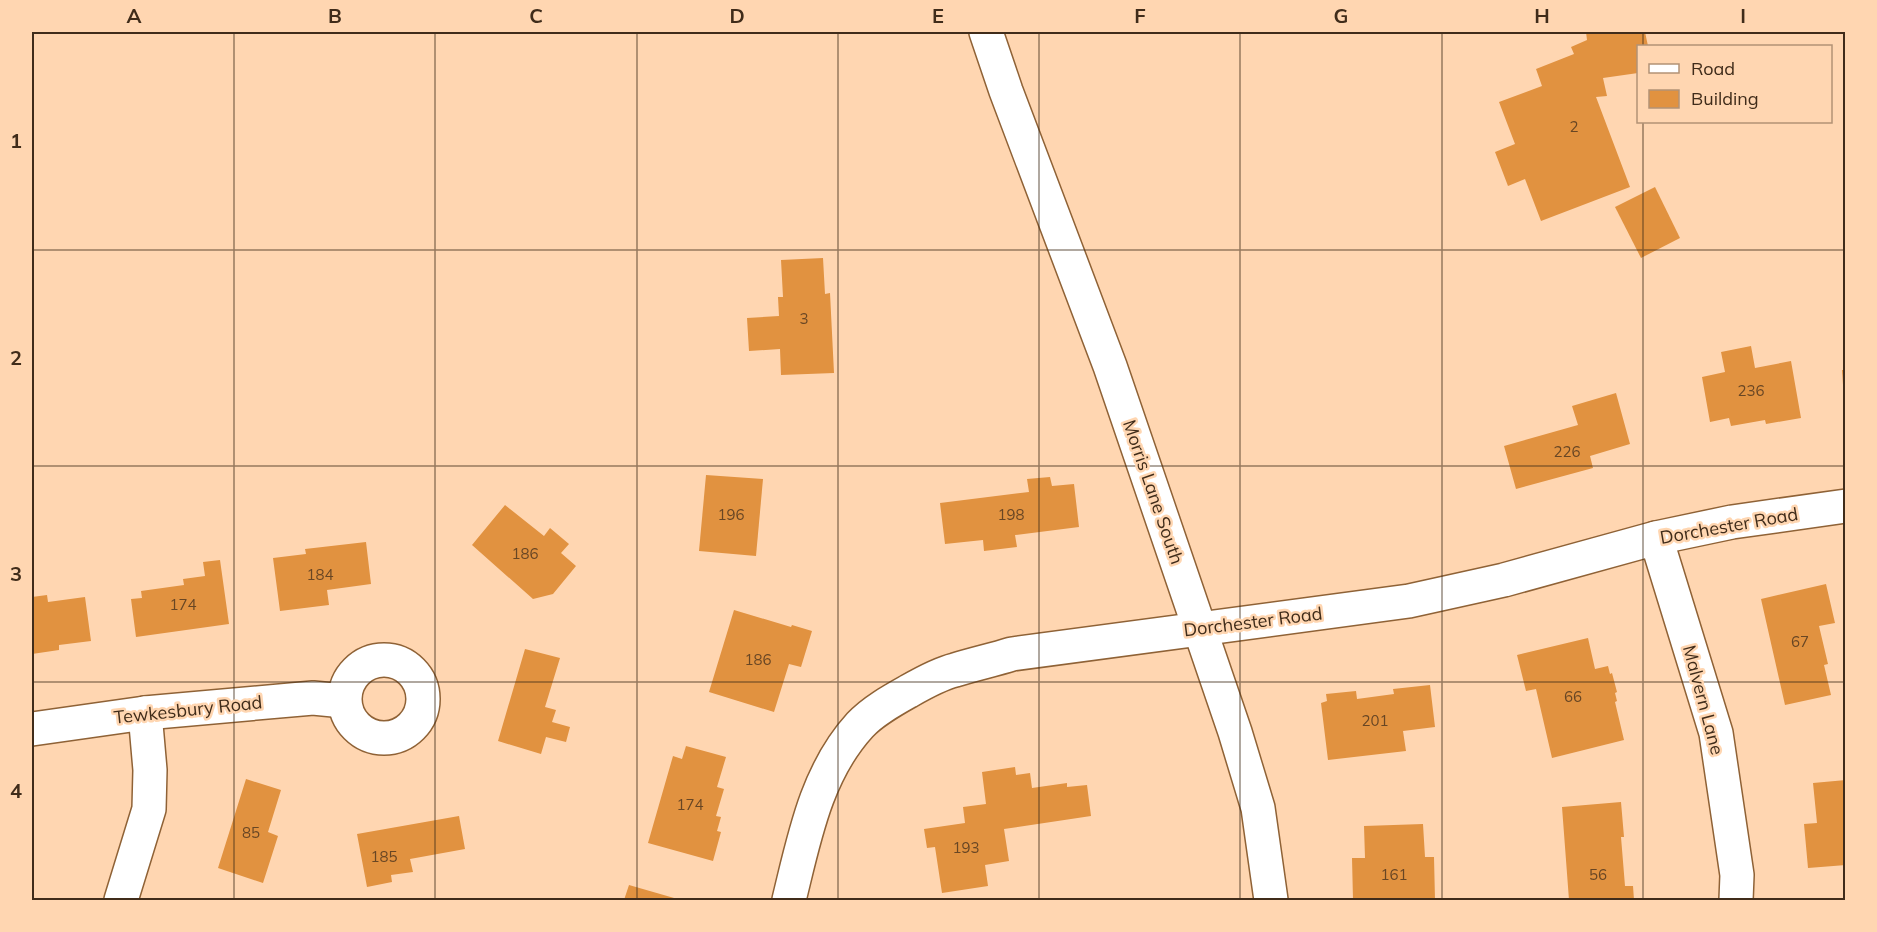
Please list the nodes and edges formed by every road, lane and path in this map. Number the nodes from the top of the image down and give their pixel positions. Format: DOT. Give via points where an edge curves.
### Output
graph roads {
  1 [pos="986,32"];
  2 [pos="1845,506"];
  3 [pos="1656,538"];
  4 [pos="1200,629"];
  5 [pos="344,701"];
  6 [pos="145,713"];
  7 [pos="32,729"];
  8 [pos="121,900"];
  9 [pos="789,900"];
  10 [pos="1271,900"];
  11 [pos="1736,900"];
  1 -- 4 [label="street, Morris Lane South" via="1110,366"];
  2 -- 3 [label="street, Dorchester Road" via="1732,522"];
  3 -- 4 [label="street, Dorchester Road" via="1504,580 1409,601"];
  3 -- 11 [label="street, Malvern Lane" via="1716,733 1737,876"];
  4 -- 9 [label="street, Dorchester Road" via="1012,654 953,670 890,702 862,723 839,751 827,774 814,805"];
  4 -- 10 [label="street, Morris Lane South" via="1258,808"];
  5 -- 6 [label="street, Tewkesbury Road" via="313,698"];
  6 -- 7 [label="street, Tewkesbury Road"];
  6 -- 8 [label="street" via="149,809"];
}
